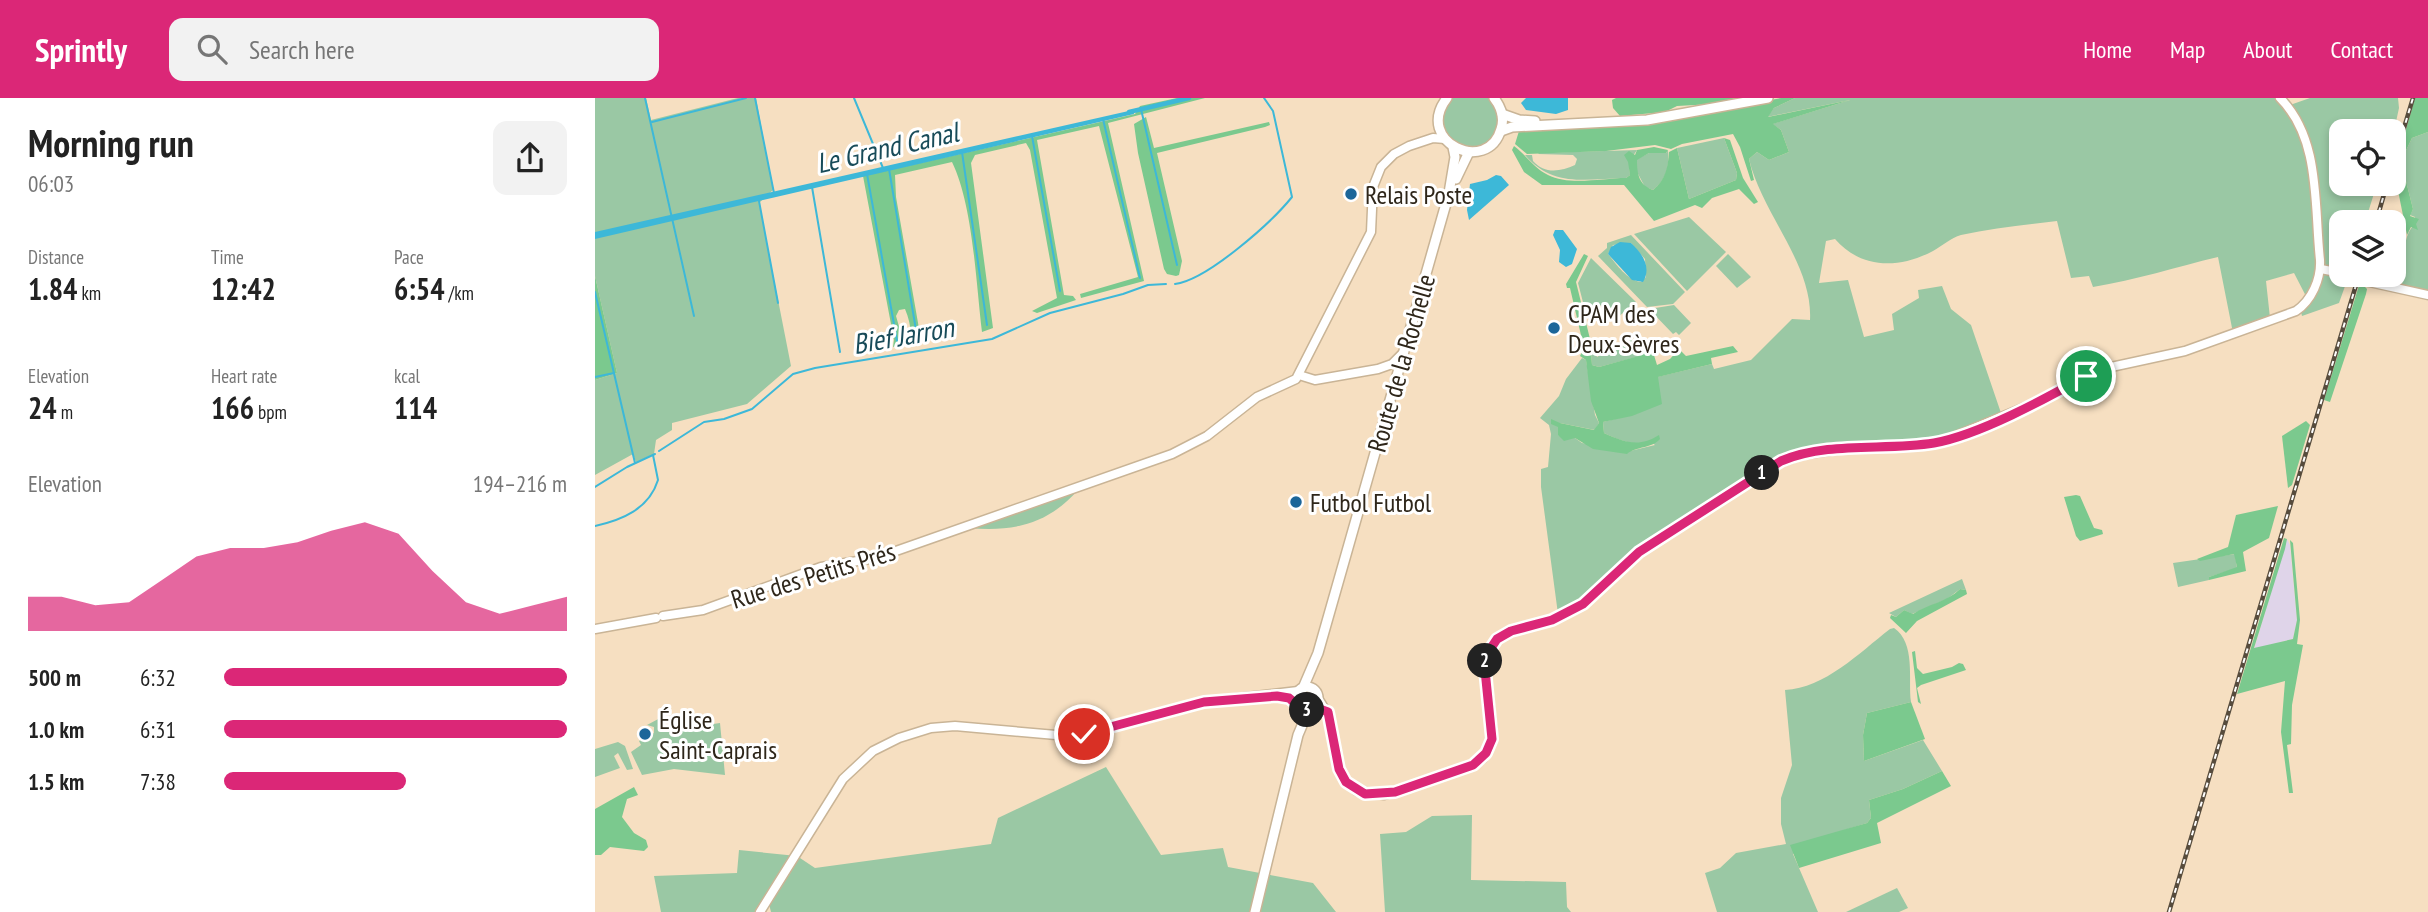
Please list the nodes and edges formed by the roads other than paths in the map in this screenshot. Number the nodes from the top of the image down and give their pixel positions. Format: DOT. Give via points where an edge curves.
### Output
graph roads {
  1 [pos="1447,98"];
  2 [pos="1494,98"];
  3 [pos="1755,98"];
  4 [pos="1768,98"];
  5 [pos="2280,98"];
  6 [pos="1502,114"];
  7 [pos="1439,126"];
  8 [pos="1501,131"];
  9 [pos="1445,139"];
  10 [pos="1424,141"];
  11 [pos="1453,146"];
  12 [pos="1469,152"];
  13 [pos="1450,193"];
  14 [pos="2321,269"];
  15 [pos="2329,271"];
  16 [pos="2392,287"];
  17 [pos="2428,295"];
  18 [pos="1403,352"];
  19 [pos="1299,375"];
  20 [pos="595,629"];
  21 [pos="1318,653"];
  22 [pos="1300,690"];
  23 [pos="1277,696"];
  24 [pos="1308,702"];
  25 [pos="761,912"];
  26 [pos="1255,912"];
  1 -- 7 [label="main road"];
  2 -- 6 [label="main road"];
  3 -- 6 [label="main road" via="1619,120 1553,122"];
  4 -- 8 [label="main road" via="1647,120"];
  5 -- 14 [label="street" via="2297,117 2308,144"];
  6 -- 8 [label="main road"];
  7 -- 9 [label="main road"];
  7 -- 10 [label="street"];
  8 -- 12 [label="main road" via="1488,146"];
  9 -- 10 [label="street"];
  9 -- 11 [label="main road"];
  10 -- 19 [label="street" via="1394,154 1378,172 1371,232"];
  11 -- 12 [label="main road"];
  11 -- 13 [label="main road, Route de la Rochelle"];
  12 -- 13 [label="main road, Route de la Rochelle"];
  13 -- 18 [label="main road, Route de la Rochelle"];
  14 -- 15 [label="street"];
  14 -- 24 [label="street" via="2307,301 2288,315 2185,351 2102,369 2040,401 1943,441 1833,450 1781,461 1639,552 1583,604 1552,620 1501,636 1491,646 1485,663 1491,743 1483,758 1469,767 1384,795 1357,791 1339,769 1328,712"];
  16 -- 17 [label="street, bridge"];
  18 -- 19 [label="street" via="1388,366 1311,381"];
  18 -- 21 [label="main road, Route de la Rochelle"];
  19 -- 20 [label="street, Rue des Petits Prés" via="1249,402 1182,450 876,558 821,567 703,610"];
  21 -- 22 [label="main road, Route de la Rochelle"];
  21 -- 24 [label="main road, Route de la Rochelle"];
  22 -- 23 [label="street"];
  22 -- 24 [label="main road, Route de la Rochelle"];
  22 -- 24 [label="main road"];
  23 -- 24 [label="street"];
  23 -- 25 [label="street" via="1204,702 1084,734 955,726 914,732 886,743 837,787"];
  24 -- 26 [label="main road"];
}
